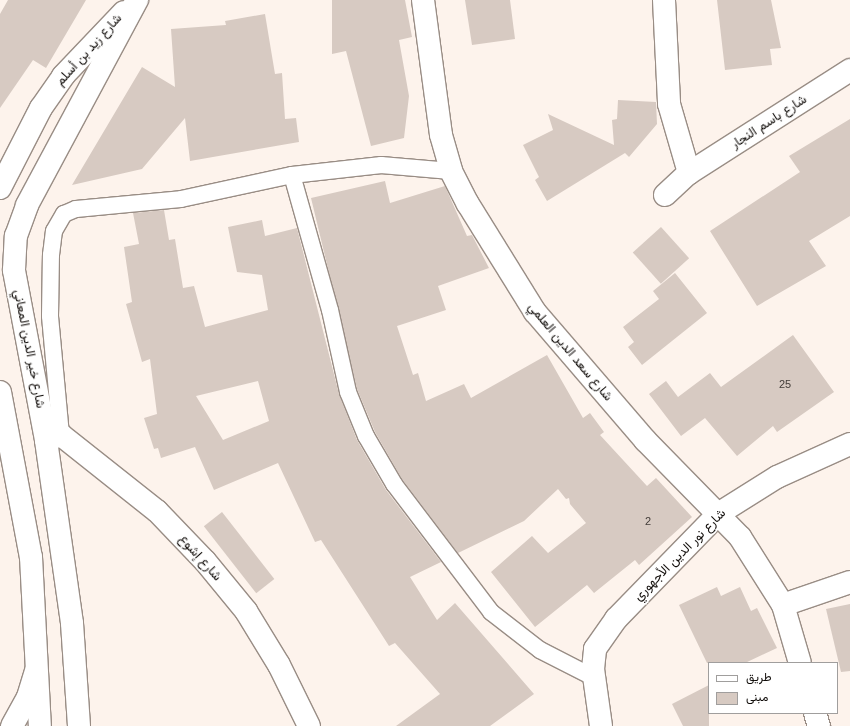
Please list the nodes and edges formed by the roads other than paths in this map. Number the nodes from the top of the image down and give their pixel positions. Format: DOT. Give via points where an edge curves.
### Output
graph roads {
  1 [pos="136,0"];
  2 [pos="423,0"];
  3 [pos="664,0"];
  4 [pos="850,70"];
  5 [pos="450,171"];
  6 [pos="689,173"];
  7 [pos="292,175"];
  8 [pos="0,188"];
  9 [pos="665,195"];
  10 [pos="0,392"];
  11 [pos="53,437"];
  12 [pos="850,444"];
  13 [pos="718,514"];
  14 [pos="850,582"];
  15 [pos="783,605"];
  16 [pos="800,662"];
  17 [pos="37,667"];
  18 [pos="593,677"];
  19 [pos="815,714"];
  20 [pos="12,726"];
  21 [pos="40,726"];
  22 [pos="79,726"];
  23 [pos="309,726"];
  24 [pos="601,726"];
  25 [pos="819,726"];
  1 -- 8 [label="street, شارع زيد بن أسلم" via="63,76 41,108"];
  1 -- 11 [label="street, شارع خير الدين المعاني" via="27,205 16,236 14,270"];
  2 -- 5 [label="street, شارع سعد الدين العلمي" via="441,135"];
  3 -- 6 [label="street" via="669,104"];
  4 -- 6 [label="street, شارع باسم النجار"];
  5 -- 7 [label="lane" via="381,165"];
  5 -- 13 [label="street, شارع سعد الدين العلمي" via="535,312 645,440"];
  6 -- 9 [label="street, شارع باسم النجار"];
  7 -- 11 [label="lane" via="181,199 76,209 57,221 51,255"];
  7 -- 18 [label="lane" via="330,310 348,392 366,436 394,484 491,612 540,650"];
  10 -- 17 [label="street" via="31,557"];
  11 -- 22 [label="street, شارع خير الدين المعاني" via="72,623"];
  11 -- 23 [label="street, شارع إشوع" via="157,511 205,561 250,618 279,665"];
  12 -- 13 [label="street, شارع نور الدين الأجهوري" via="777,477"];
  13 -- 15 [label="street, شارع سعد الدين العلمي" via="740,537"];
  13 -- 18 [label="street, شارع نور الدين الأجهوري" via="616,619 595,649"];
  14 -- 15 [label="street"];
  15 -- 16 [label="street, شارع سعد الدين العلمي"];
  17 -- 20 [label="street" via="28,697"];
  17 -- 21 [label="street"];
  18 -- 24 [label="street, شارع نور الدين الأجهوري"];
  19 -- 25 [label="street"];
}
